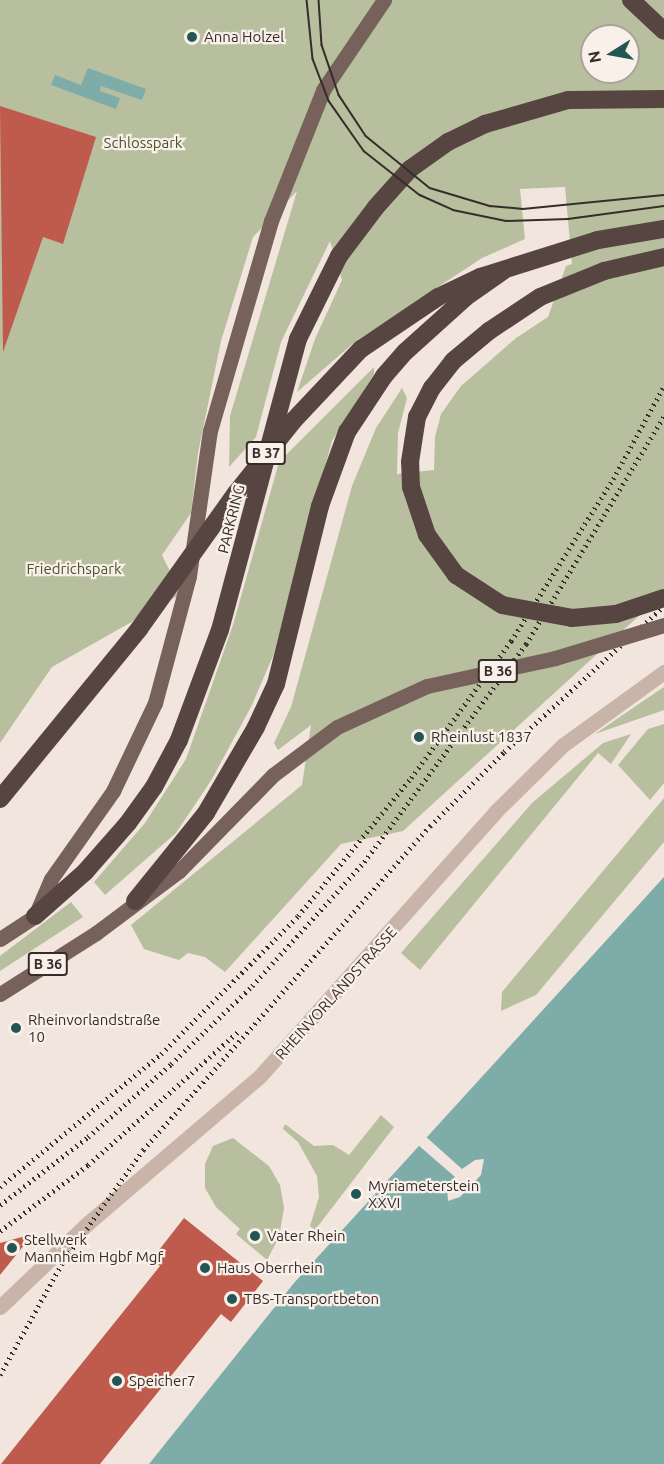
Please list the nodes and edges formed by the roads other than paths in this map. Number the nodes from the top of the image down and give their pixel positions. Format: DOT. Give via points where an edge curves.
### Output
graph roads {
  1 [pos="384,0"];
  2 [pos="633,2"];
  3 [pos="660,28"];
  4 [pos="664,99"];
  5 [pos="664,229"];
  6 [pos="664,257"];
  7 [pos="503,271"];
  8 [pos="664,597"];
  9 [pos="664,625"];
  10 [pos="664,672"];
  11 [pos="0,799"];
  12 [pos="56,886"];
  13 [pos="135,901"];
  14 [pos="35,916"];
  15 [pos="0,939"];
  16 [pos="0,994"];
  17 [pos="0,1307"];
  1 -- 12 [label="main road" via="323,90 288,174 234,340 210,431 189,576 155,703 113,791 68,852"];
  2 -- 3 [label="highway"];
  4 -- 12 [label="highway, PARKRING / B 37" via="568,100 534,107 448,142 410,169 339,256 298,339 220,630 197,696 154,788 85,872"];
  5 -- 7 [label="highway, B 37" via="570,248"];
  6 -- 8 [label="highway, bridge" via="604,271 573,283 540,297 489,331 453,361 432,388 417,417 410,462 418,513 427,535 456,574 502,605 572,618 616,614"];
  7 -- 11 [label="highway, B 37, bridge" via="438,297 361,349 294,420 236,493 139,629"];
  7 -- 13 [label="highway" via="466,297 405,352 347,432 320,506 276,684 206,813"];
  9 -- 13 [label="main road, B 36, bridge" via="555,658 427,686 337,726 273,775 179,871"];
  10 -- 17 [label="street, RHEINVORLANDSTRASSE" via="563,745 496,811 260,1076 88,1223"];
  12 -- 14 [label="highway, PARKRING / B 37"];
  13 -- 16 [label="main road, B 36" via="96,933"];
  14 -- 15 [label="main road, PARKRING / B 37"];
}
